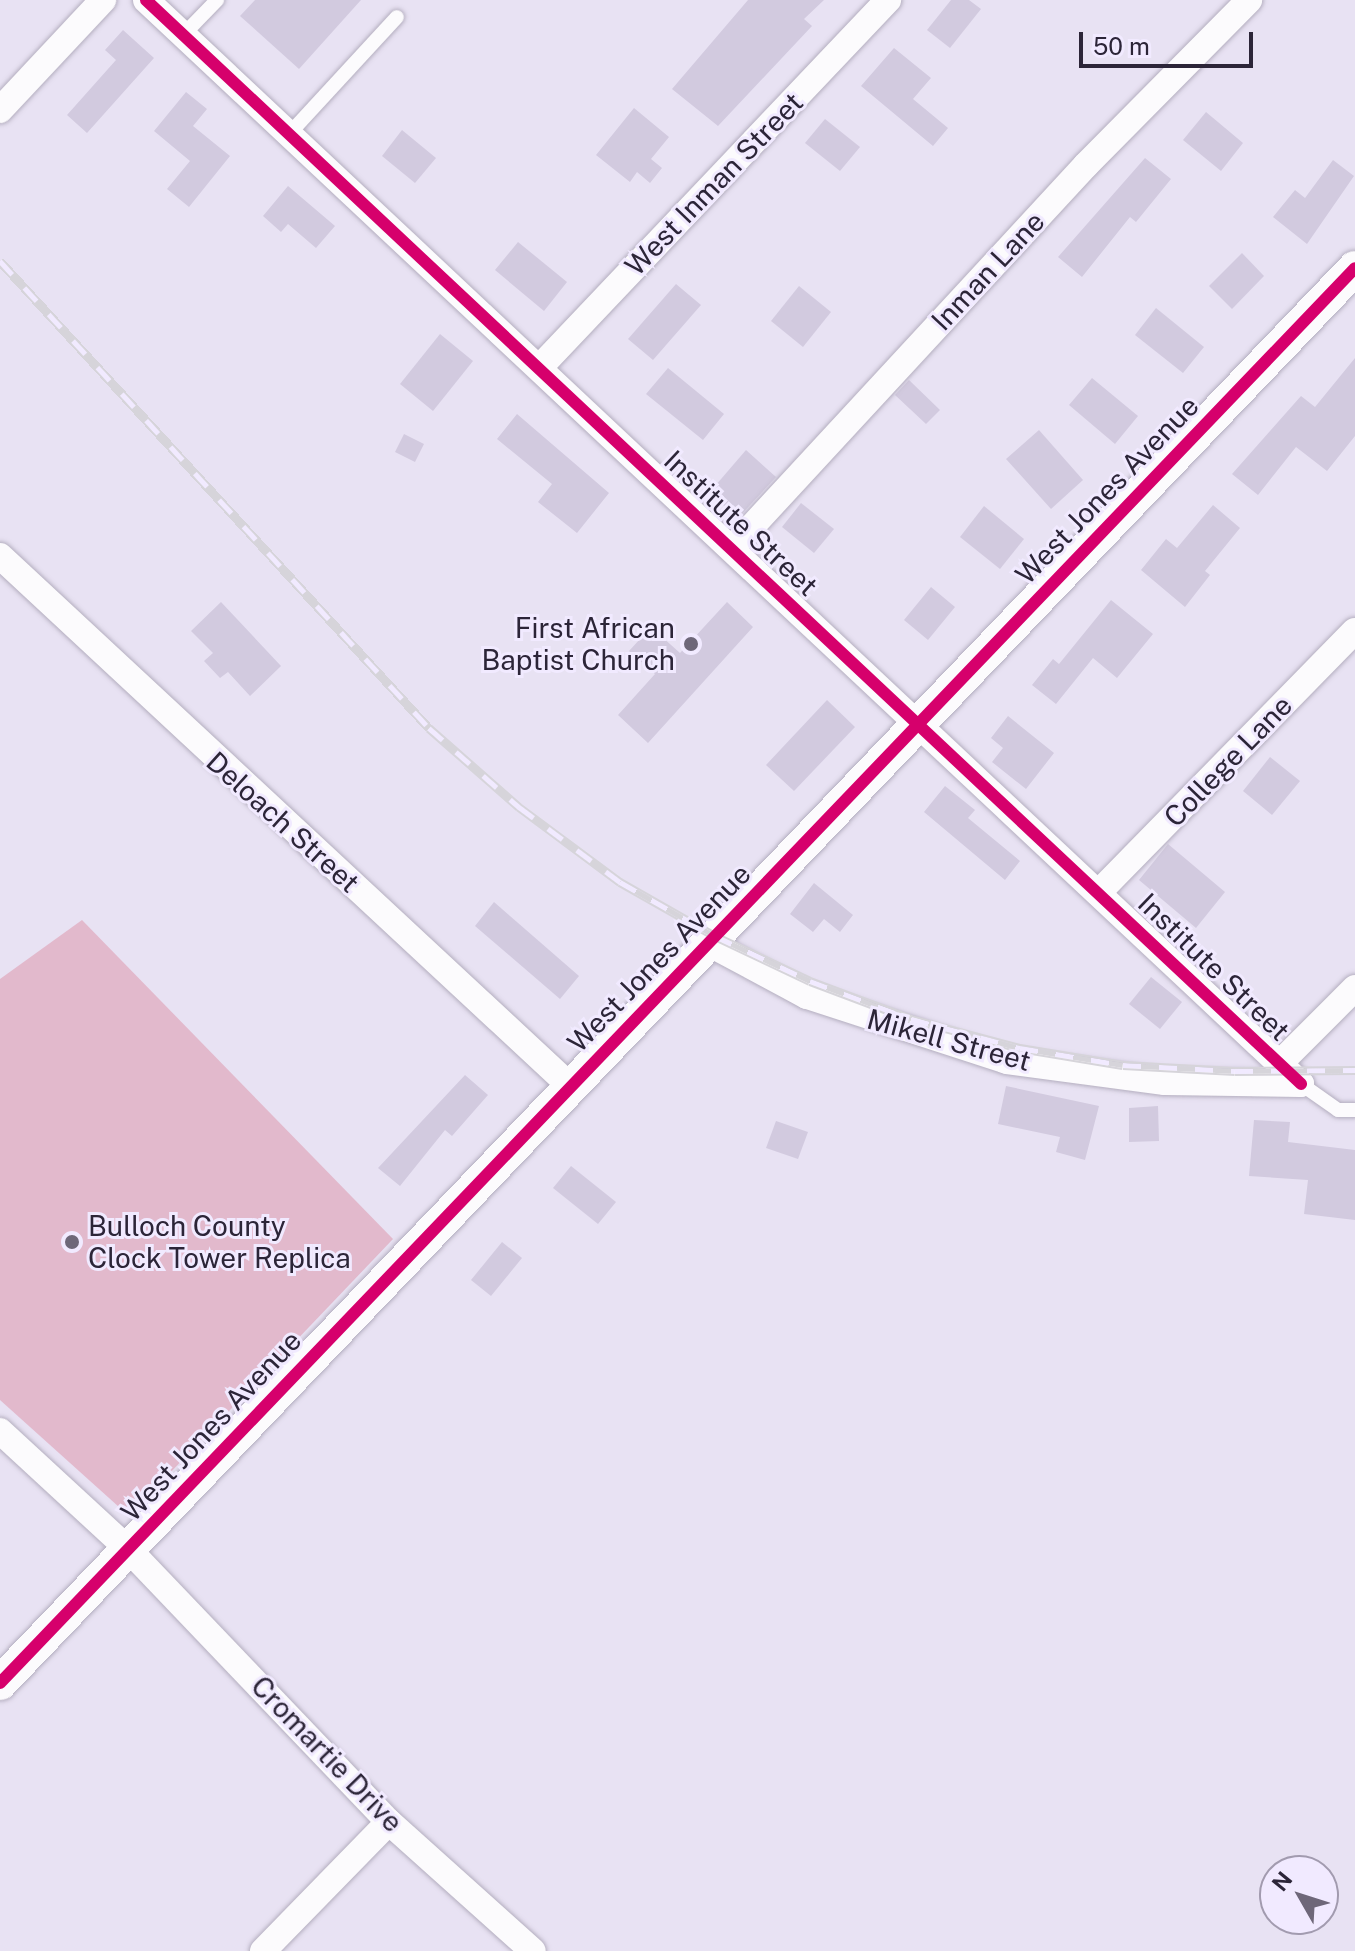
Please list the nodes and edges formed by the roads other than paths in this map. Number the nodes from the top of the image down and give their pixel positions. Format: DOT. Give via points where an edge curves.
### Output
graph roads {
  1 [pos="103,0"];
  2 [pos="146,0"];
  3 [pos="217,0"];
  4 [pos="888,0"];
  5 [pos="1249,0"];
  6 [pos="397,17"];
  7 [pos="183,35"];
  8 [pos="0,110"];
  9 [pos="289,134"];
  10 [pos="1355,268"];
  11 [pos="540,367"];
  12 [pos="732,548"];
  13 [pos="0,556"];
  14 [pos="1355,631"];
  15 [pos="917,721"];
  16 [pos="1100,891"];
  17 [pos="708,943"];
  18 [pos="1346,997"];
  19 [pos="1280,1063"];
  20 [pos="1301,1084"];
  21 [pos="569,1085"];
  22 [pos="1355,1110"];
  23 [pos="0,1431"];
  24 [pos="128,1549"];
  25 [pos="0,1683"];
  26 [pos="389,1822"];
  27 [pos="263,1951"];
  28 [pos="533,1951"];
  1 -- 8 [label="street"];
  2 -- 7 [label="street, Institute Street"];
  3 -- 7 [label="lane"];
  4 -- 11 [label="street, West Inman Street"];
  5 -- 12 [label="street, Inman Lane" via="1086,165"];
  6 -- 9 [label="lane"];
  7 -- 9 [label="street, Institute Street"];
  9 -- 11 [label="street, Institute Street"];
  10 -- 15 [label="street, West Jones Avenue"];
  11 -- 12 [label="street, Institute Street"];
  12 -- 15 [label="street, Institute Street"];
  13 -- 21 [label="street, Deloach Street"];
  14 -- 16 [label="street, College Lane"];
  15 -- 16 [label="street, Institute Street"];
  15 -- 17 [label="street, West Jones Avenue"];
  16 -- 19 [label="street, Institute Street"];
  17 -- 20 [label="street, Mikell Street" via="807,996 1007,1061 1165,1082"];
  17 -- 21 [label="street, West Jones Avenue"];
  18 -- 19 [label="street, Institute Street"];
  19 -- 20 [label="street, Institute Street"];
  20 -- 22 [label="lane" via="1338,1110"];
  21 -- 24 [label="street, West Jones Avenue"];
  23 -- 24 [label="street, Cromartie Drive"];
  24 -- 25 [label="street, West Jones Avenue"];
  24 -- 26 [label="street, Cromartie Drive"];
  26 -- 27 [label="street"];
  26 -- 28 [label="street, Cromartie Drive"];
}
